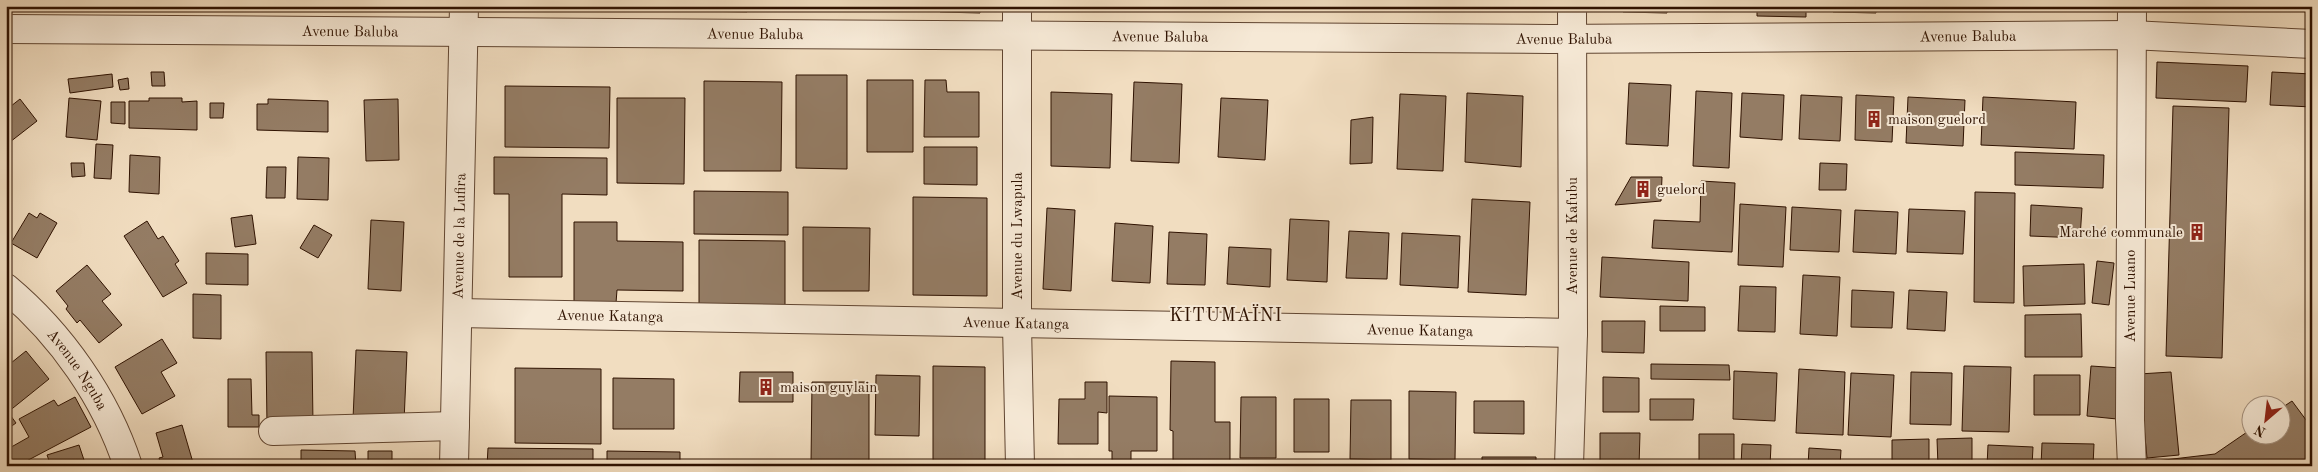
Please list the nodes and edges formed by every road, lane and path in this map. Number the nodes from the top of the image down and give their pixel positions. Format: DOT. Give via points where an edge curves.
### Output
graph roads {
  1 [pos="1017,6"];
  2 [pos="1572,6"];
  3 [pos="2132,6"];
  4 [pos="464,19"];
  5 [pos="6,28"];
  6 [pos="2131,35"];
  7 [pos="1017,36"];
  8 [pos="1572,38"];
  9 [pos="2312,44"];
  10 [pos="6,288"];
  11 [pos="458,313"];
  12 [pos="1017,325"];
  13 [pos="1573,333"];
  14 [pos="455,426"];
  15 [pos="273,431"];
  16 [pos="128,466"];
  17 [pos="454,466"];
  18 [pos="1020,466"];
  19 [pos="1570,466"];
  20 [pos="2132,466"];
  1 -- 7 [label="street, Avenue du Lwapula"];
  2 -- 8 [label="street, Avenue de Kafubu"];
  3 -- 6 [label="street, Avenue Luano"];
  4 -- 5 [label="street, Avenue Baluba"];
  4 -- 7 [label="street, Avenue Baluba"];
  4 -- 11 [label="street, Avenue de la Lufira"];
  6 -- 8 [label="street, Avenue Baluba"];
  6 -- 9 [label="street, Avenue Baluba"];
  6 -- 20 [label="street, Avenue Luano"];
  7 -- 8 [label="street, Avenue Baluba"];
  7 -- 12 [label="street, Avenue du Lwapula"];
  8 -- 13 [label="street, Avenue de Kafubu"];
  10 -- 16 [label="street, Avenue Nguba" via="32,310 89,385 107,413"];
  11 -- 12 [label="street, Avenue Katanga"];
  11 -- 14 [label="street, Avenue de la Lufira"];
  12 -- 13 [label="street, Avenue Katanga"];
  12 -- 18 [label="street, Avenue du Lwapula"];
  13 -- 19 [label="street, Avenue de Kafubu"];
  14 -- 15 [label="street"];
  14 -- 17 [label="street, Avenue de la Lufira"];
}
